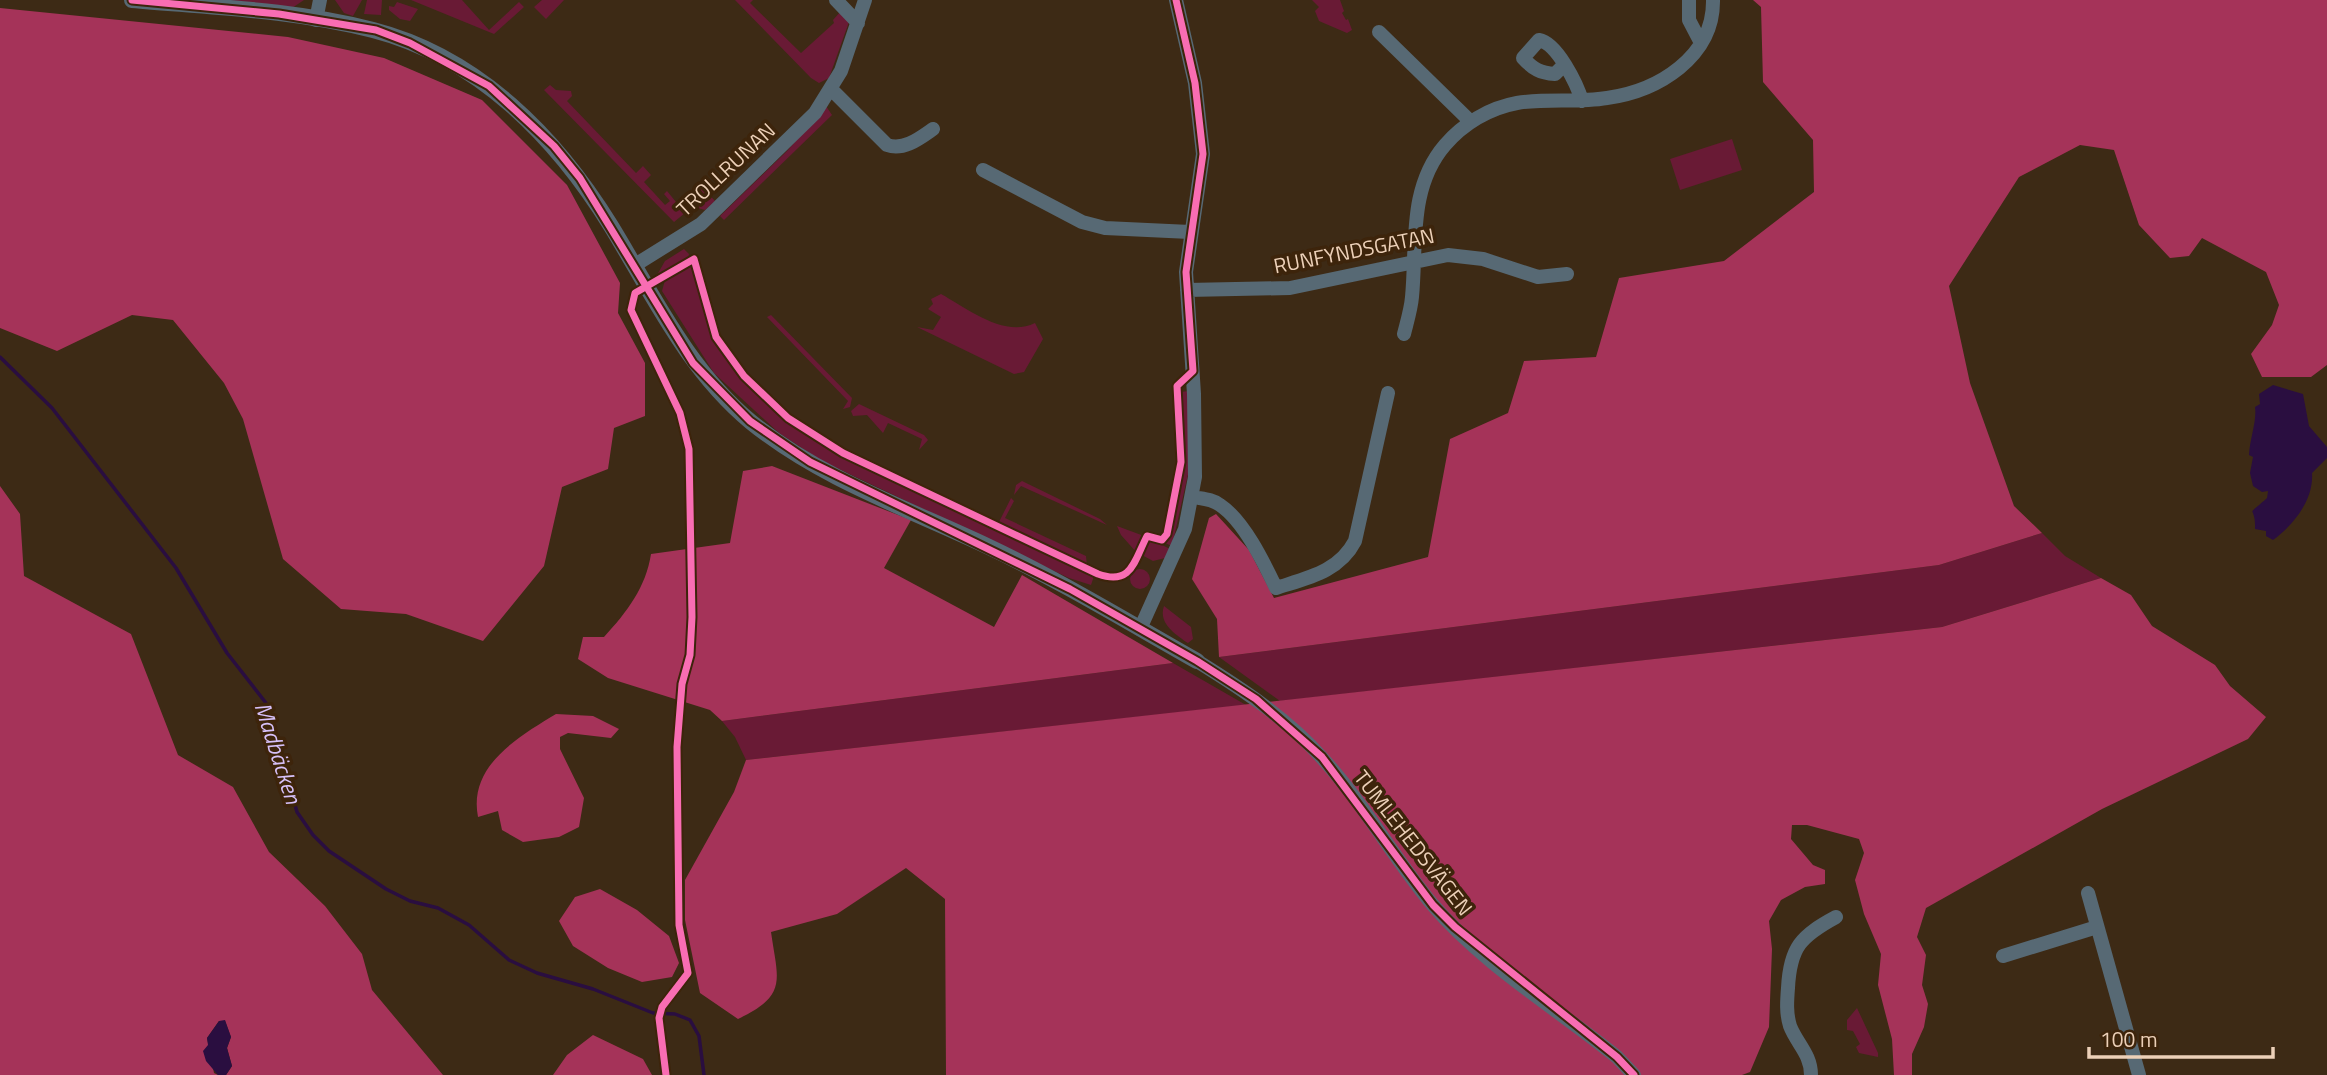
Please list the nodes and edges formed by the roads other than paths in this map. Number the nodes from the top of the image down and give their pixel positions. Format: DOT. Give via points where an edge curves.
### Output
graph roads {
  1 [pos="132,0"];
  2 [pos="320,0"];
  3 [pos="836,0"];
  4 [pos="865,0"];
  5 [pos="1175,0"];
  6 [pos="1689,0"];
  7 [pos="1713,0"];
  8 [pos="316,20"];
  9 [pos="859,23"];
  10 [pos="1379,32"];
  11 [pos="1701,43"];
  12 [pos="1563,66"];
  13 [pos="832,90"];
  14 [pos="1582,101"];
  15 [pos="1471,122"];
  16 [pos="933,129"];
  17 [pos="983,170"];
  18 [pos="1190,233"];
  19 [pos="1412,260"];
  20 [pos="635,265"];
  21 [pos="1567,274"];
  22 [pos="1187,290"];
  23 [pos="1404,334"];
  24 [pos="1388,393"];
  25 [pos="1193,497"];
  26 [pos="1140,629"];
  27 [pos="1197,661"];
  28 [pos="2088,893"];
  29 [pos="1836,917"];
  30 [pos="2097,927"];
  31 [pos="2003,956"];
  32 [pos="1634,1075"];
  33 [pos="1811,1075"];
  34 [pos="2139,1075"];
  1 -- 8 [label="street"];
  2 -- 8 [label="street"];
  3 -- 9 [label="street"];
  4 -- 9 [label="street, TROLLRUNAN"];
  5 -- 18 [label="street" via="1195,83 1202,150"];
  6 -- 11 [label="street" via="1690,24"];
  7 -- 11 [label="street" via="1713,23"];
  8 -- 20 [label="street" via="376,30 489,86 563,157"];
  9 -- 13 [label="street, TROLLRUNAN"];
  10 -- 15 [label="street"];
  11 -- 14 [label="street" via="1677,70 1642,89"];
  12 -- 14 [label="street" via="1576,79"];
  13 -- 16 [label="street" via="887,145 895,148 916,141"];
  13 -- 20 [label="street, TROLLRUNAN" via="806,124 723,205 681,238"];
  14 -- 15 [label="street" via="1516,103"];
  15 -- 19 [label="street" via="1444,146 1427,173 1418,200"];
  17 -- 18 [label="street" via="1082,222 1105,228"];
  18 -- 22 [label="street"];
  19 -- 21 [label="street, RUNFYNDSGATAN" via="1467,256 1538,276"];
  19 -- 22 [label="street, RUNFYNDSGATAN" via="1290,288"];
  19 -- 23 [label="street" via="1412,298"];
  20 -- 26 [label="street" via="693,363 729,402 771,437 810,462 992,549"];
  22 -- 25 [label="street" via="1194,394"];
  24 -- 25 [label="street" via="1355,541 1347,557 1328,571 1276,588 1258,553 1225,509 1209,499"];
  25 -- 26 [label="street" via="1175,555"];
  26 -- 27 [label="street"];
  27 -- 32 [label="street, TUMLEHEDSVÄGEN" via="1256,699 1307,742 1338,776 1433,905 1617,1056"];
  28 -- 30 [label="street"];
  29 -- 33 [label="street" via="1804,937 1795,948 1789,971 1787,1013 1808,1055"];
  30 -- 31 [label="street"];
  30 -- 34 [label="street"];
}
